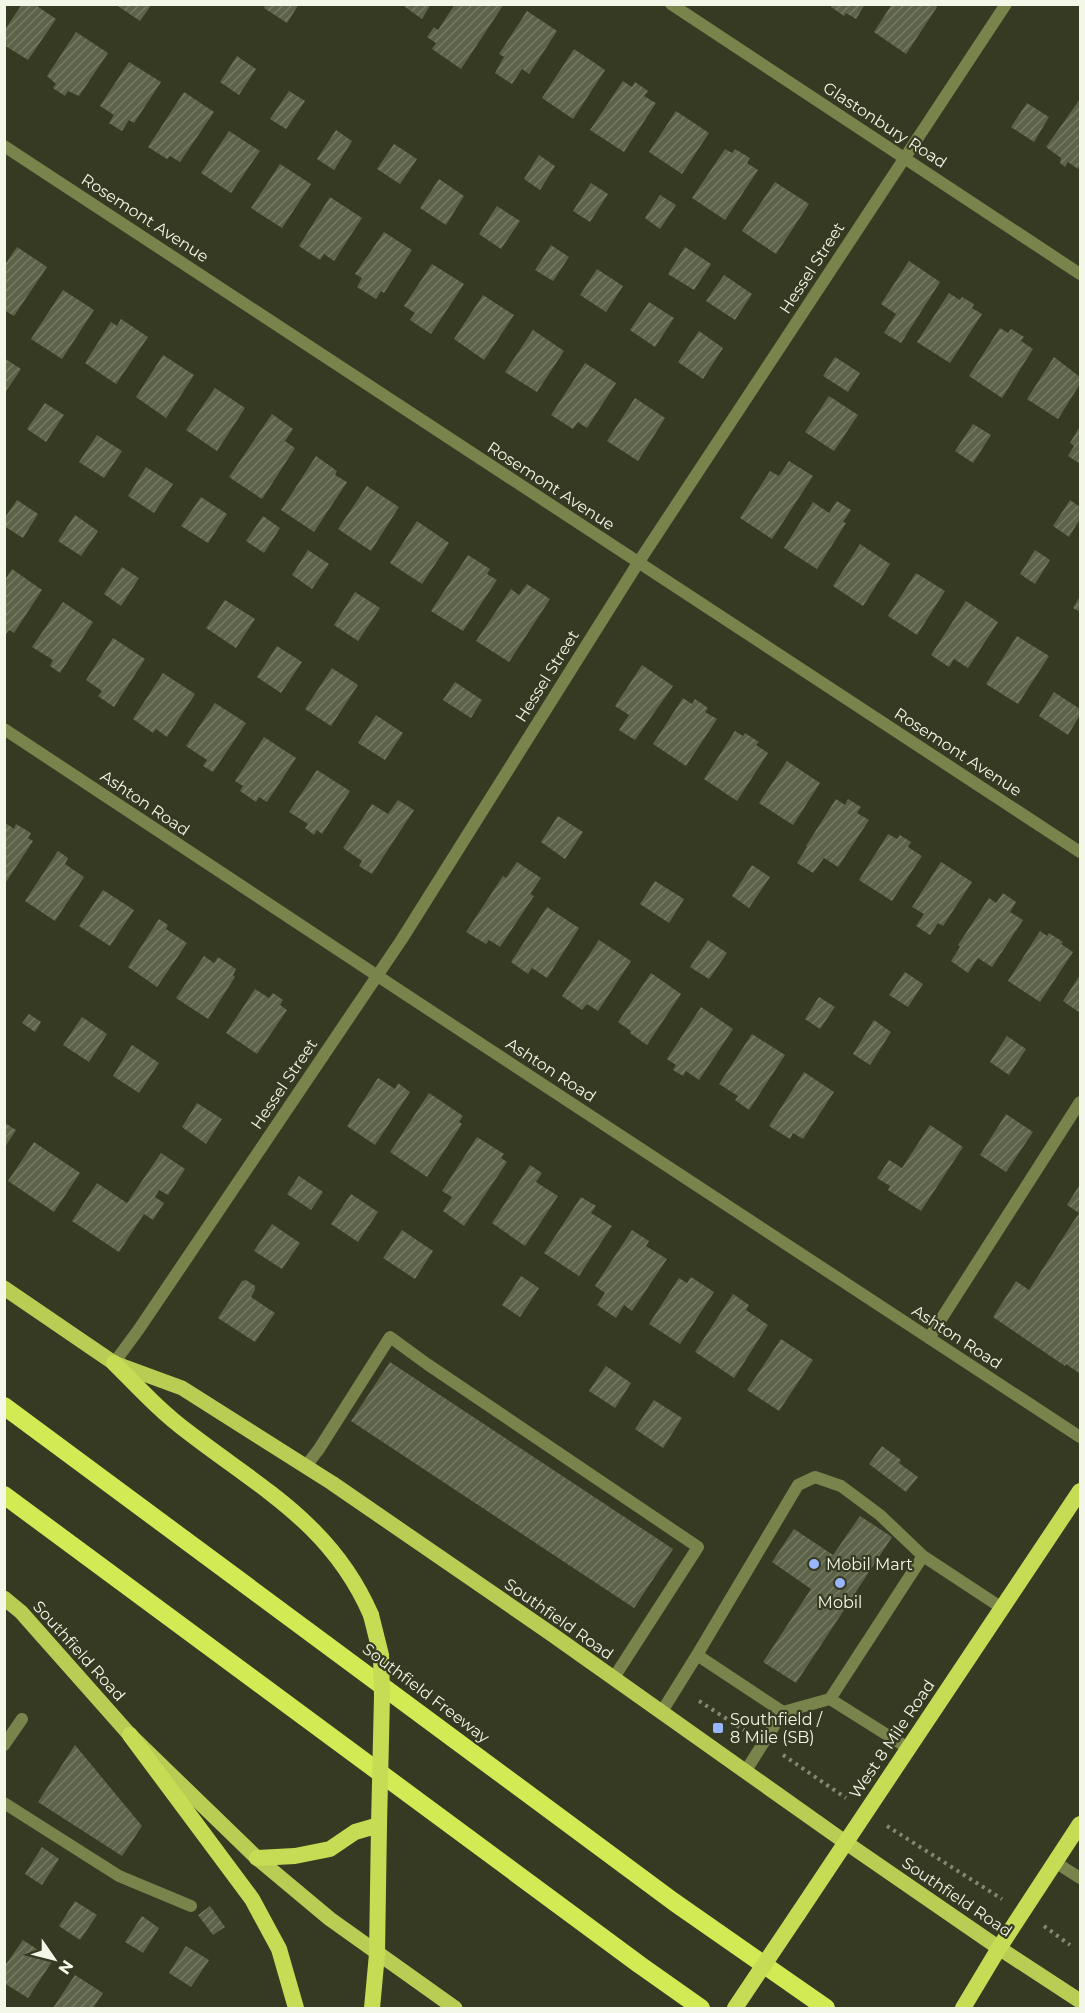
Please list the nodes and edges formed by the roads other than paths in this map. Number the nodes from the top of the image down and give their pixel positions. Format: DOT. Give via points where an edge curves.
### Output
graph roads {
  1 [pos="671,4"];
  2 [pos="1006,4"];
  3 [pos="4,146"];
  4 [pos="905,158"];
  5 [pos="1080,274"];
  6 [pos="638,562"];
  7 [pos="4,729"];
  8 [pos="1080,852"];
  9 [pos="377,976"];
  10 [pos="1080,1102"];
  11 [pos="4,1288"];
  12 [pos="929,1338"];
  13 [pos="114,1363"];
  14 [pos="4,1406"];
  15 [pos="1080,1437"];
  16 [pos="306,1466"];
  17 [pos="1080,1491"];
  18 [pos="4,1495"];
  19 [pos="923,1556"];
  20 [pos="4,1598"];
  21 [pos="1002,1608"];
  22 [pos="697,1655"];
  23 [pos="613,1679"];
  24 [pos="830,1699"];
  25 [pos="783,1712"];
  26 [pos="661,1713"];
  27 [pos="22,1719"];
  28 [pos="130,1735"];
  29 [pos="4,1745"];
  30 [pos="908,1748"];
  31 [pos="745,1772"];
  32 [pos="4,1803"];
  33 [pos="379,1824"];
  34 [pos="1080,1824"];
  35 [pos="844,1842"];
  36 [pos="257,1858"];
  37 [pos="1055,1862"];
  38 [pos="1080,1878"];
  39 [pos="190,1905"];
  40 [pos="999,1948"];
  41 [pos="377,1953"];
  42 [pos="1080,2001"];
  43 [pos="296,2008"];
  44 [pos="372,2008"];
  45 [pos="455,2008"];
  46 [pos="701,2008"];
  47 [pos="735,2008"];
  48 [pos="826,2008"];
  49 [pos="963,2008"];
  1 -- 4 [label="street, Glastonbury Road"];
  2 -- 4 [label="street, Hessel Street"];
  3 -- 6 [label="street, Rosemont Avenue"];
  4 -- 5 [label="street, Glastonbury Road"];
  4 -- 6 [label="street, Hessel Street"];
  6 -- 8 [label="street, Rosemont Avenue"];
  6 -- 9 [label="street, Hessel Street"];
  7 -- 9 [label="street, Ashton Road"];
  9 -- 12 [label="street, Ashton Road"];
  9 -- 13 [label="street, Hessel Street"];
  10 -- 12 [label="street"];
  11 -- 13 [label="main road, Southfield Road"];
  12 -- 15 [label="street, Ashton Road"];
  13 -- 16 [label="main road, Southfield Road" via="182,1388"];
  13 -- 33 [label="highway, bridge" via="187,1432 294,1511 318,1534 360,1589 381,1655"];
  14 -- 48 [label="highway, Southfield Freeway" via="674,1902"];
  16 -- 23 [label="main road, Southfield Road"];
  16 -- 23 [label="street" via="390,1337 698,1546"];
  17 -- 21 [label="highway, West 8 Mile Road"];
  18 -- 46 [label="highway"];
  19 -- 21 [label="street"];
  19 -- 22 [label="street" via="880,1515 841,1486 815,1477 798,1485"];
  19 -- 24 [label="street"];
  20 -- 28 [label="main road, Southfield Road" via="21,1612"];
  21 -- 30 [label="highway, West 8 Mile Road"];
  22 -- 25 [label="street"];
  22 -- 26 [label="street"];
  23 -- 26 [label="main road, Southfield Road"];
  24 -- 25 [label="street"];
  24 -- 30 [label="street"];
  25 -- 31 [label="street"];
  26 -- 31 [label="main road, Southfield Road"];
  27 -- 29 [label="street"];
  28 -- 36 [label="main road, Southfield Road"];
  28 -- 43 [label="highway" via="252,1899 279,1949"];
  30 -- 35 [label="highway, West 8 Mile Road"];
  31 -- 35 [label="main road, Southfield Road"];
  32 -- 39 [label="street" via="119,1876"];
  33 -- 36 [label="highway" via="355,1832 330,1848 295,1856"];
  33 -- 41 [label="highway"];
  34 -- 37 [label="highway"];
  35 -- 40 [label="main road, Southfield Road"];
  35 -- 47 [label="highway, West 8 Mile Road, bridge"];
  36 -- 41 [label="main road, Southfield Road"];
  37 -- 38 [label="street"];
  37 -- 40 [label="highway"];
  40 -- 42 [label="main road, Southfield Road"];
  40 -- 49 [label="highway"];
  41 -- 44 [label="highway"];
  41 -- 45 [label="main road, Southfield Road"];
}
